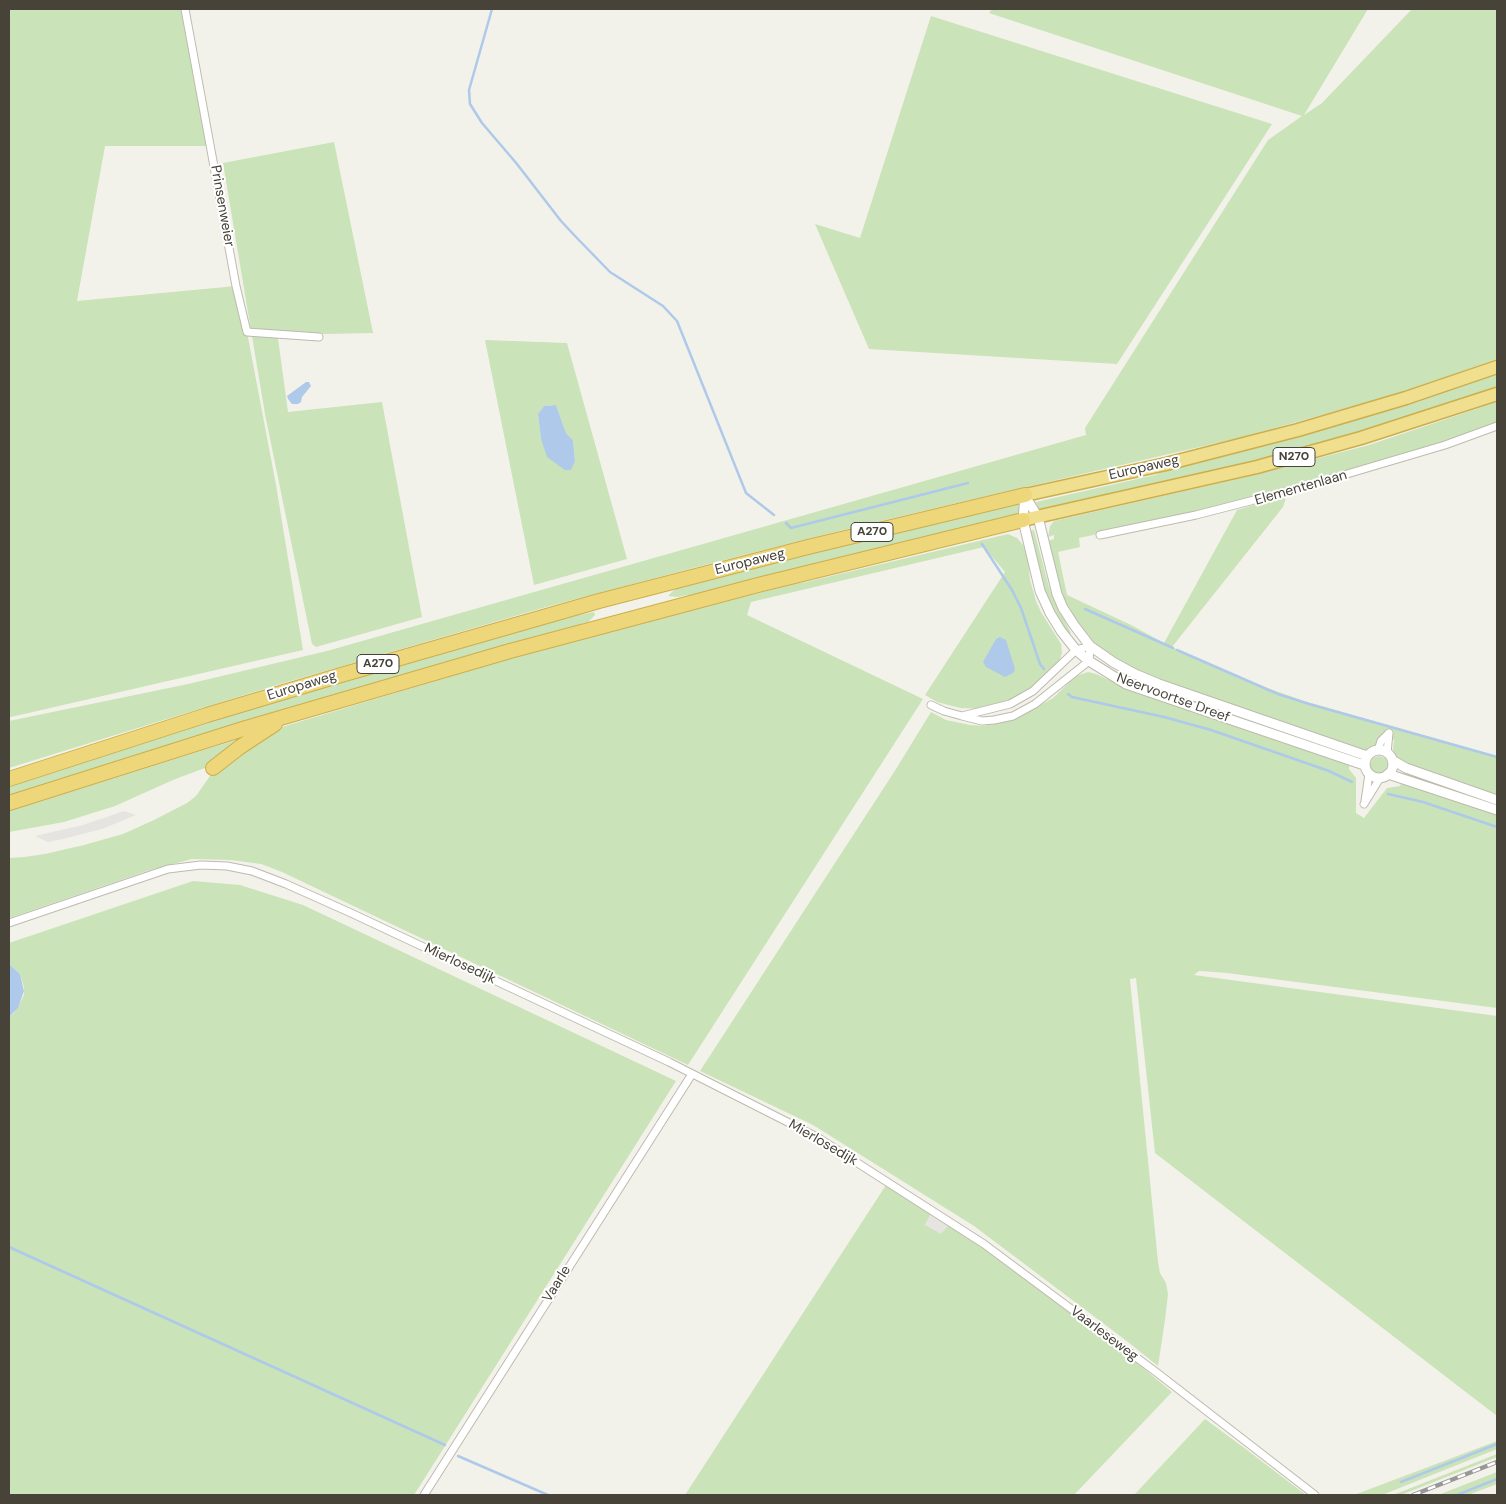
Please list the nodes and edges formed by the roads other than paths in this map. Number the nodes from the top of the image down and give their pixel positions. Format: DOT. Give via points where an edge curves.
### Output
graph roads {
  1 [pos="185,9"];
  2 [pos="319,337"];
  3 [pos="1497,367"];
  4 [pos="1497,394"];
  5 [pos="1497,426"];
  6 [pos="1025,495"];
  7 [pos="1038,517"];
  8 [pos="1023,520"];
  9 [pos="1100,535"];
  10 [pos="1090,646"];
  11 [pos="1076,650"];
  12 [pos="1089,661"];
  13 [pos="931,705"];
  14 [pos="285,716"];
  15 [pos="962,716"];
  16 [pos="1378,750"];
  17 [pos="1390,756"];
  18 [pos="1366,760"];
  19 [pos="213,768"];
  20 [pos="1369,774"];
  21 [pos="1384,776"];
  22 [pos="9,779"];
  23 [pos="1497,800"];
  24 [pos="9,803"];
  25 [pos="1497,810"];
  26 [pos="9,923"];
  27 [pos="692,1074"];
  28 [pos="887,1182"];
  29 [pos="424,1495"];
  30 [pos="1315,1495"];
  1 -- 2 [label="street, Prinsenweier" via="246,332"];
  3 -- 6 [label="highway, Europaweg / N270" via="1298,430 1166,464"];
  4 -- 7 [label="highway, Europaweg / N270" via="1295,456"];
  5 -- 9 [label="street, Elementenlaan" via="1445,445 1293,490"];
  6 -- 7 [label="street, Neervoortse Dreef"];
  6 -- 8 [label="street, Neervoortse Dreef"];
  6 -- 22 [label="highway, Europaweg / A270" via="599,601 293,689"];
  7 -- 8 [label="highway, Europaweg / N270"];
  7 -- 10 [label="street, Neervoortse Dreef" via="1057,594"];
  8 -- 11 [label="street, Neervoortse Dreef" via="1040,591 1059,628"];
  8 -- 14 [label="highway, Europaweg / A270" via="706,598"];
  10 -- 11 [label="street"];
  10 -- 12 [label="street"];
  10 -- 18 [label="street, Neervoortse Dreef" via="1135,674"];
  11 -- 12 [label="street, Neervoortse Dreef"];
  11 -- 15 [label="street" via="1033,691 1010,704"];
  12 -- 15 [label="street" via="1035,704 1013,716 982,721"];
  12 -- 18 [label="street, Neervoortse Dreef" via="1126,684"];
  13 -- 15 [label="street"];
  14 -- 19 [label="highway, A270"];
  14 -- 24 [label="highway, Europaweg / A270"];
  16 -- 17 [label="street"];
  16 -- 17 [label="street" via="1389,733"];
  16 -- 18 [label="street" via="1372,751"];
  17 -- 21 [label="street" via="1391,770"];
  17 -- 23 [label="street" via="1406,768"];
  18 -- 20 [label="street"];
  20 -- 21 [label="street"];
  20 -- 21 [label="street" via="1364,804"];
  21 -- 25 [label="street" via="1408,779"];
  26 -- 27 [label="street, Mierlosedijk" via="168,869 201,865 252,871 351,913"];
  27 -- 28 [label="street, Mierlosedijk" via="817,1137"];
  27 -- 29 [label="street, Vaarle"];
  28 -- 30 [label="street, Vaarleseweg" via="984,1244"];
}
